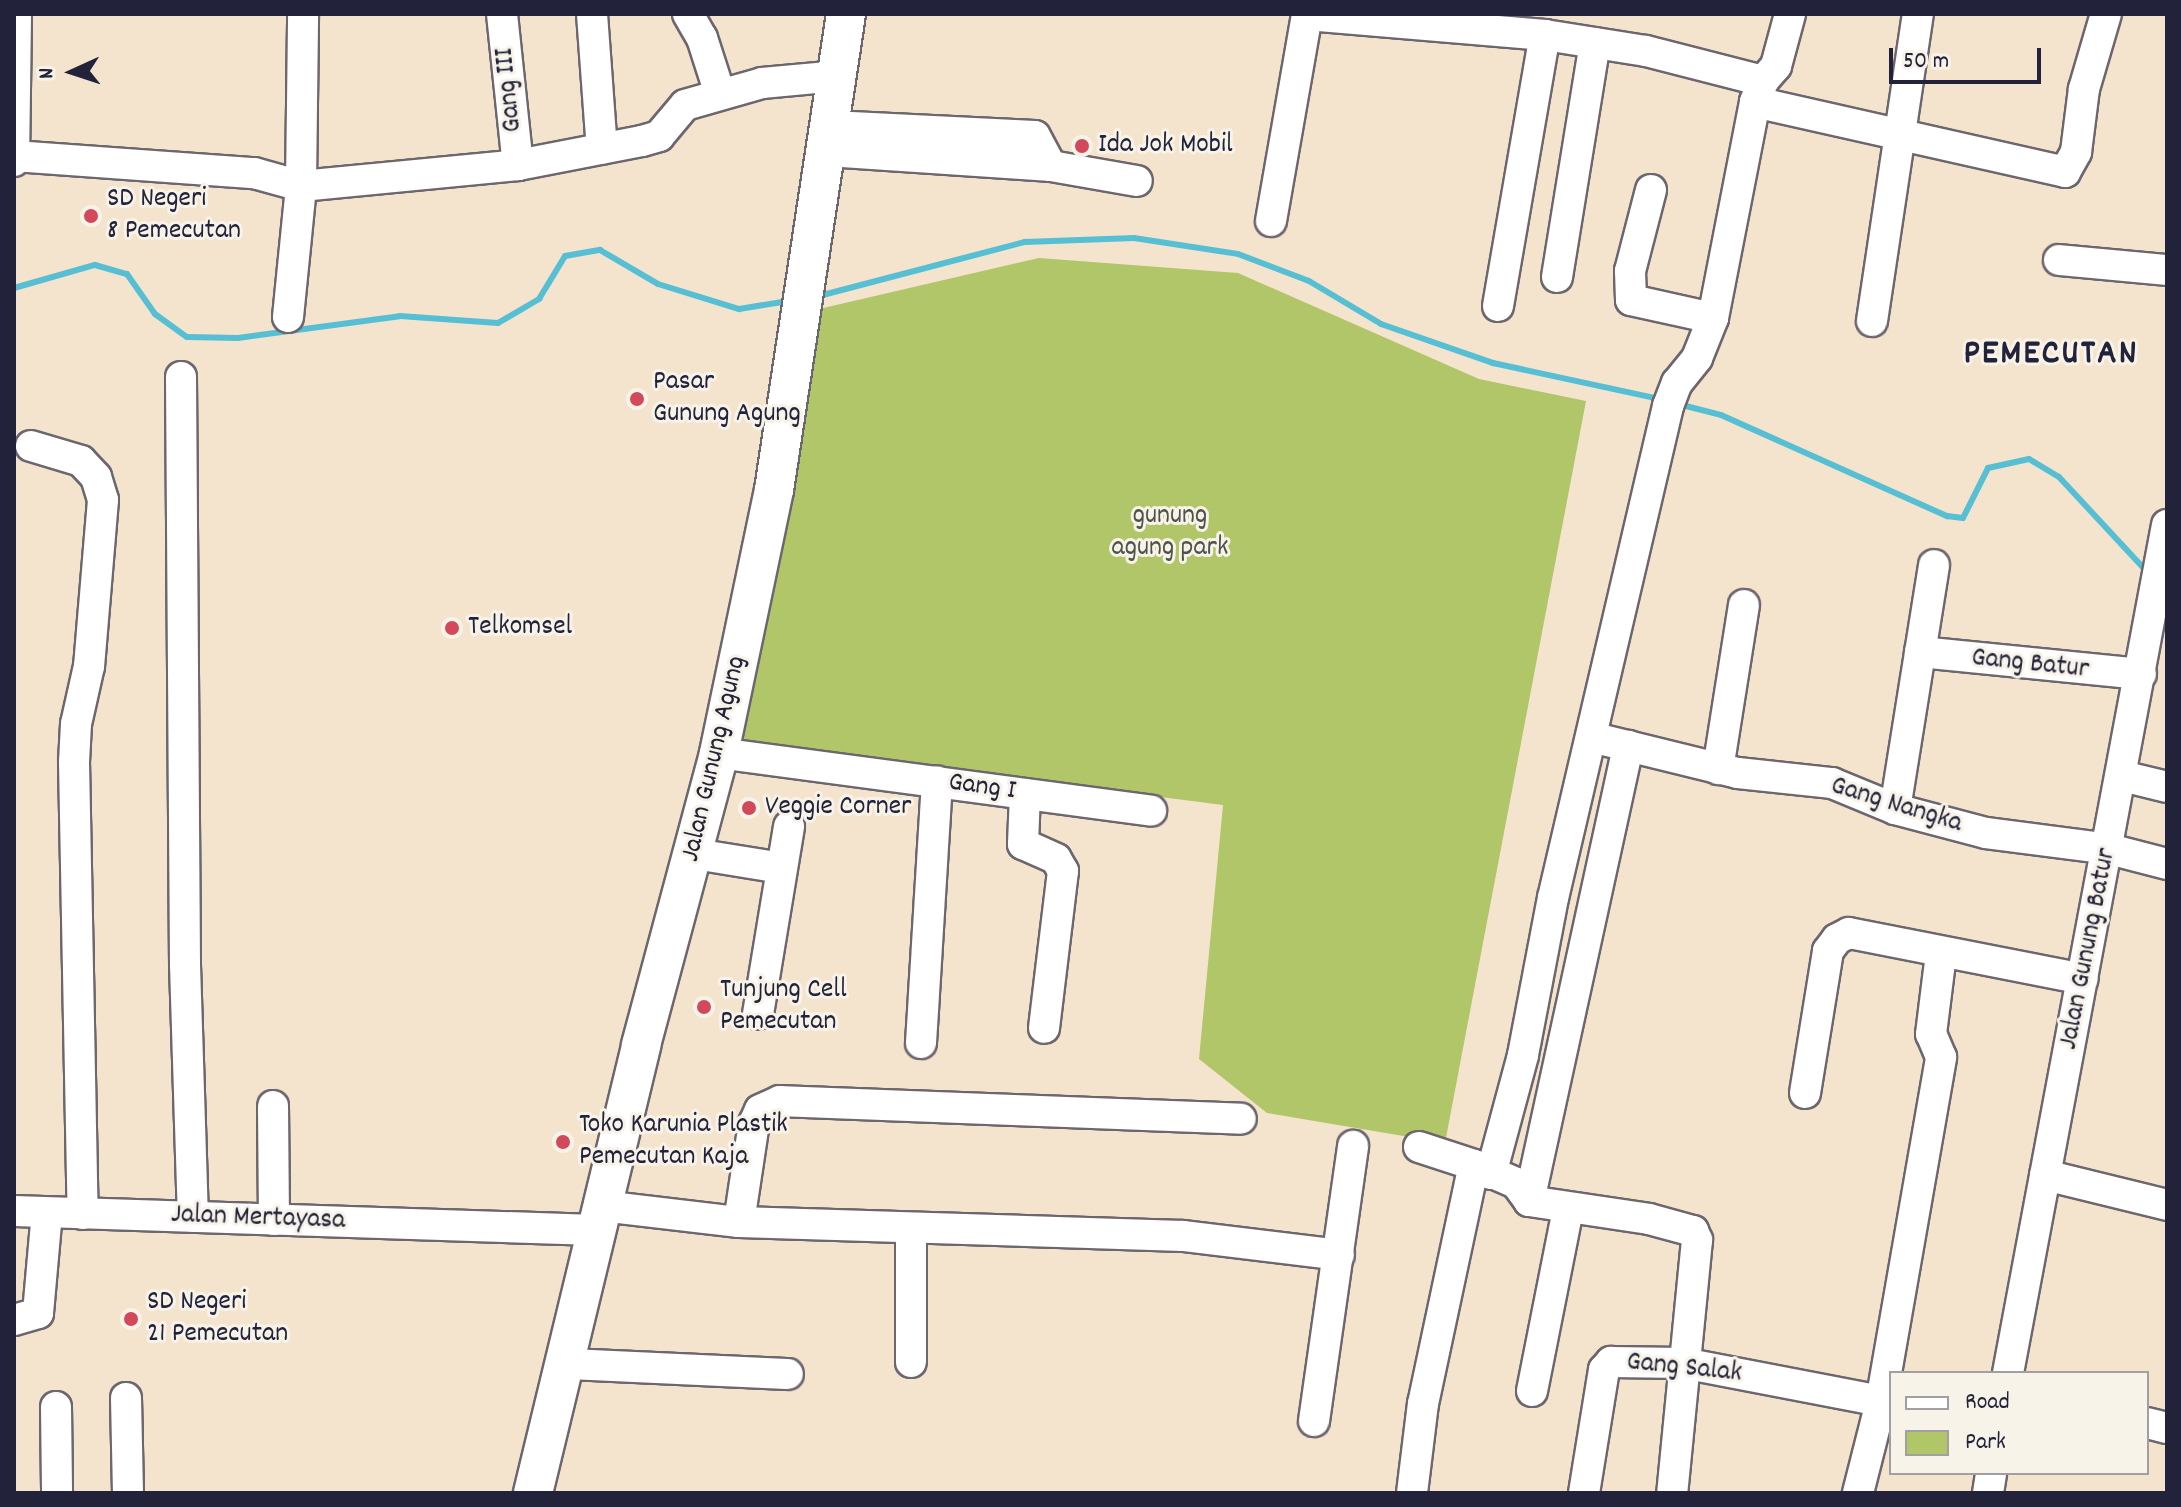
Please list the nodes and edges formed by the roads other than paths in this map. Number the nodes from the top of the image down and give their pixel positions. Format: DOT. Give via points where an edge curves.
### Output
graph roads {
  1 [pos="16,14"];
  2 [pos="303,14"];
  3 [pos="502,14"];
  4 [pos="592,14"];
  5 [pos="688,14"];
  6 [pos="846,14"];
  7 [pos="1790,14"];
  8 [pos="1918,14"];
  9 [pos="2106,14"];
  10 [pos="1307,15"];
  11 [pos="1545,35"];
  12 [pos="1595,43"];
  13 [pos="837,76"];
  14 [pos="1759,92"];
  15 [pos="720,94"];
  16 [pos="829,138"];
  17 [pos="1902,139"];
  18 [pos="602,149"];
  19 [pos="14,158"];
  20 [pos="518,165"];
  21 [pos="1137,181"];
  22 [pos="301,186"];
  23 [pos="1651,190"];
  24 [pos="1271,221"];
  25 [pos="2059,260"];
  26 [pos="2167,270"];
  27 [pos="1557,277"];
  28 [pos="1498,306"];
  29 [pos="288,317"];
  30 [pos="1713,318"];
  31 [pos="1872,321"];
  32 [pos="181,377"];
  33 [pos="31,446"];
  34 [pos="2167,525"];
  35 [pos="1934,565"];
  36 [pos="1744,605"];
  37 [pos="1920,652"];
  38 [pos="2151,667"];
  39 [pos="1591,737"];
  40 [pos="1628,746"];
  41 [pos="719,753"];
  42 [pos="1718,769"];
  43 [pos="2122,776"];
  44 [pos="937,781"];
  45 [pos="2167,787"];
  46 [pos="1025,794"];
  47 [pos="1895,809"];
  48 [pos="1151,811"];
  49 [pos="789,827"];
  50 [pos="2109,849"];
  51 [pos="695,854"];
  52 [pos="2167,864"];
  53 [pos="781,868"];
  54 [pos="1952,957"];
  55 [pos="2083,979"];
  56 [pos="758,1014"];
  57 [pos="1044,1028"];
  58 [pos="921,1043"];
  59 [pos="1805,1093"];
  60 [pos="273,1106"];
  61 [pos="1241,1119"];
  62 [pos="1353,1146"];
  63 [pos="1419,1147"];
  64 [pos="1482,1170"];
  65 [pos="2045,1175"];
  66 [pos="1529,1201"];
  67 [pos="2167,1205"];
  68 [pos="1568,1209"];
  69 [pos="14,1211"];
  70 [pos="47,1213"];
  71 [pos="83,1214"];
  72 [pos="193,1217"];
  73 [pos="599,1218"];
  74 [pos="274,1220"];
  75 [pos="739,1222"];
  76 [pos="911,1230"];
  77 [pos="1339,1255"];
  78 [pos="14,1320"];
  79 [pos="911,1362"];
  80 [pos="1683,1363"];
  81 [pos="568,1364"];
  82 [pos="1891,1371"];
  83 [pos="2008,1371"];
  84 [pos="788,1374"];
  85 [pos="1532,1391"];
  86 [pos="126,1398"];
  87 [pos="1886,1402"];
  88 [pos="56,1407"];
  89 [pos="1314,1421"];
  90 [pos="57,1493"];
  91 [pos="128,1493"];
  92 [pos="533,1493"];
  93 [pos="1412,1493"];
  94 [pos="1584,1493"];
  95 [pos="1672,1493"];
  96 [pos="1858,1493"];
  1 -- 19 [label="street"];
  2 -- 22 [label="street"];
  3 -- 20 [label="street, Gang III"];
  4 -- 18 [label="street"];
  5 -- 15 [label="street" via="702,38"];
  6 -- 13 [label="main road, Jalan Gunung Agung"];
  7 -- 14 [label="street" via="1776,66"];
  8 -- 17 [label="street"];
  9 -- 17 [label="street" via="2084,89 2069,170 2058,173"];
  10 -- 11 [label="street"];
  10 -- 24 [label="street"];
  11 -- 12 [label="street"];
  11 -- 28 [label="street"];
  12 -- 14 [label="street"];
  12 -- 27 [label="street"];
  13 -- 15 [label="street" via="762,83"];
  13 -- 16 [label="main road, Jalan Gunung Agung"];
  14 -- 17 [label="street"];
  14 -- 30 [label="street"];
  15 -- 18 [label="street" via="675,112 659,136"];
  16 -- 21 [label="street" via="1035,136 1051,166"];
  16 -- 41 [label="main road, Jalan Gunung Agung" via="774,490"];
  17 -- 31 [label="street"];
  18 -- 20 [label="street"];
  19 -- 22 [label="street" via="254,173"];
  20 -- 22 [label="street"];
  22 -- 29 [label="street"];
  23 -- 30 [label="street" via="1630,271 1631,300"];
  25 -- 26 [label="street"];
  30 -- 39 [label="street" via="1697,358 1672,394"];
  32 -- 72 [label="street" via="185,965"];
  33 -- 71 [label="street" via="81,461 96,477 103,500 89,666 74,762"];
  34 -- 38 [label="street, Jalan Gunung Batur" via="2154,603"];
  35 -- 37 [label="street"];
  36 -- 42 [label="street"];
  37 -- 38 [label="street, Gang Batur"];
  37 -- 47 [label="street"];
  38 -- 43 [label="street, Jalan Gunung Batur"];
  39 -- 40 [label="street, Gang Nangka"];
  39 -- 64 [label="street" via="1523,1055"];
  40 -- 42 [label="street, Gang Nangka"];
  40 -- 66 [label="street"];
  41 -- 44 [label="street, Gang I"];
  41 -- 51 [label="main road, Jalan Gunung Agung"];
  42 -- 47 [label="street, Gang Nangka" via="1832,783"];
  43 -- 45 [label="street"];
  43 -- 50 [label="street, Jalan Gunung Batur"];
  44 -- 46 [label="street, Gang I"];
  44 -- 58 [label="street"];
  46 -- 48 [label="street, Gang I"];
  46 -- 57 [label="street" via="1023,844 1056,859 1063,871"];
  47 -- 50 [label="street, Gang Nangka" via="1986,833"];
  49 -- 53 [label="street"];
  50 -- 52 [label="street, Gang Nangka"];
  50 -- 55 [label="street, Jalan Gunung Batur"];
  51 -- 53 [label="street"];
  51 -- 73 [label="main road, Jalan Gunung Agung"];
  53 -- 56 [label="street"];
  54 -- 55 [label="street"];
  54 -- 59 [label="street" via="1862,933 1837,939 1828,951"];
  54 -- 82 [label="street" via="1931,1034 1941,1057"];
  55 -- 65 [label="street, Jalan Gunung Batur"];
  60 -- 74 [label="street"];
  61 -- 75 [label="street" via="780,1101 760,1110 754,1123"];
  62 -- 77 [label="street"];
  63 -- 64 [label="street"];
  64 -- 66 [label="street" via="1516,1183"];
  64 -- 93 [label="street" via="1423,1404"];
  65 -- 67 [label="street"];
  65 -- 83 [label="street, Jalan Gunung Batur"];
  66 -- 68 [label="street"];
  68 -- 80 [label="street" via="1686,1227 1697,1240"];
  68 -- 85 [label="street"];
  69 -- 70 [label="street, Jalan Mertayasa"];
  70 -- 71 [label="street, Jalan Mertayasa"];
  70 -- 78 [label="street" via="38,1313"];
  71 -- 72 [label="street, Jalan Mertayasa"];
  72 -- 74 [label="street, Jalan Mertayasa"];
  73 -- 74 [label="street, Jalan Mertayasa"];
  73 -- 75 [label="street, Jalan Mertayasa"];
  73 -- 81 [label="main road, Jalan Gunung Agung"];
  75 -- 76 [label="street, Jalan Mertayasa"];
  76 -- 77 [label="street, Jalan Mertayasa" via="1183,1236"];
  76 -- 79 [label="street"];
  77 -- 89 [label="street"];
  80 -- 87 [label="street, Gang Salak"];
  80 -- 94 [label="street, Gang Salak" via="1608,1364"];
  80 -- 95 [label="street"];
  81 -- 84 [label="street"];
  81 -- 92 [label="main road, Jalan Gunung Agung"];
  86 -- 91 [label="street"];
  87 -- 96 [label="street"];
  88 -- 90 [label="street"];
}
